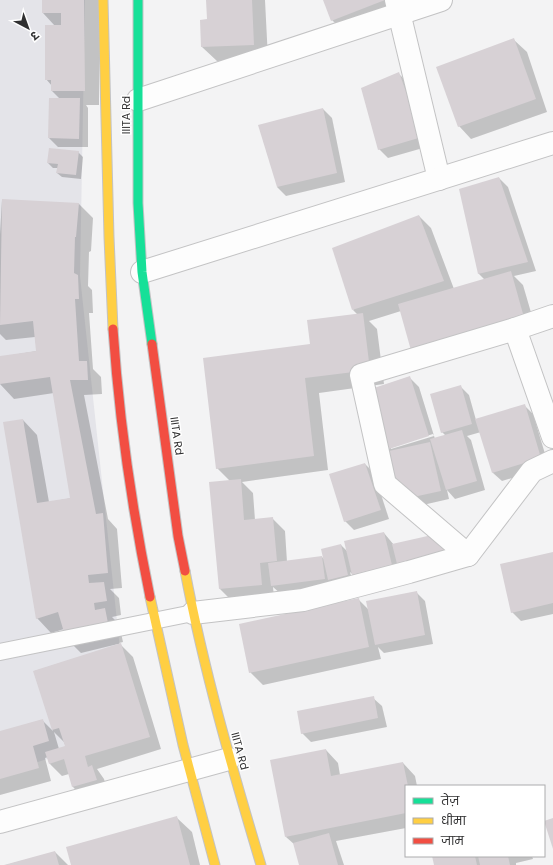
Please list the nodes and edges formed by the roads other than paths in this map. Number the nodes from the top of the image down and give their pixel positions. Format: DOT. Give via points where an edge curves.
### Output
graph roads {
  1 [pos="103,0"];
  2 [pos="138,0"];
  3 [pos="441,0"];
  4 [pos="397,7"];
  5 [pos="138,100"];
  6 [pos="553,143"];
  7 [pos="439,179"];
  8 [pos="142,272"];
  9 [pos="553,316"];
  10 [pos="515,329"];
  11 [pos="553,437"];
  12 [pos="553,461"];
  13 [pos="468,555"];
  14 [pos="193,613"];
  15 [pos="154,622"];
  16 [pos="0,652"];
  17 [pos="229,759"];
  18 [pos="189,770"];
  19 [pos="0,822"];
  20 [pos="215,865"];
  21 [pos="261,865"];
  1 -- 15 [label="main road, IIITA Rd" via="117,379 139,547"];
  2 -- 5 [label="main road, IIITA Rd"];
  3 -- 4 [label="street"];
  4 -- 5 [label="street"];
  4 -- 7 [label="street"];
  5 -- 8 [label="main road, IIITA Rd" via="138,203"];
  6 -- 7 [label="street"];
  7 -- 8 [label="street"];
  8 -- 14 [label="main road, IIITA Rd" via="178,536"];
  9 -- 10 [label="street"];
  10 -- 11 [label="street"];
  10 -- 13 [label="street" via="361,375 386,484"];
  12 -- 13 [label="street" via="532,471"];
  13 -- 14 [label="street" via="303,600"];
  14 -- 15 [label="lane"];
  14 -- 17 [label="main road, IIITA Rd"];
  15 -- 16 [label="lane"];
  15 -- 18 [label="main road, IIITA Rd"];
  17 -- 18 [label="street"];
  17 -- 21 [label="main road, IIITA Rd"];
  18 -- 19 [label="street"];
  18 -- 20 [label="main road, IIITA Rd"];
}
